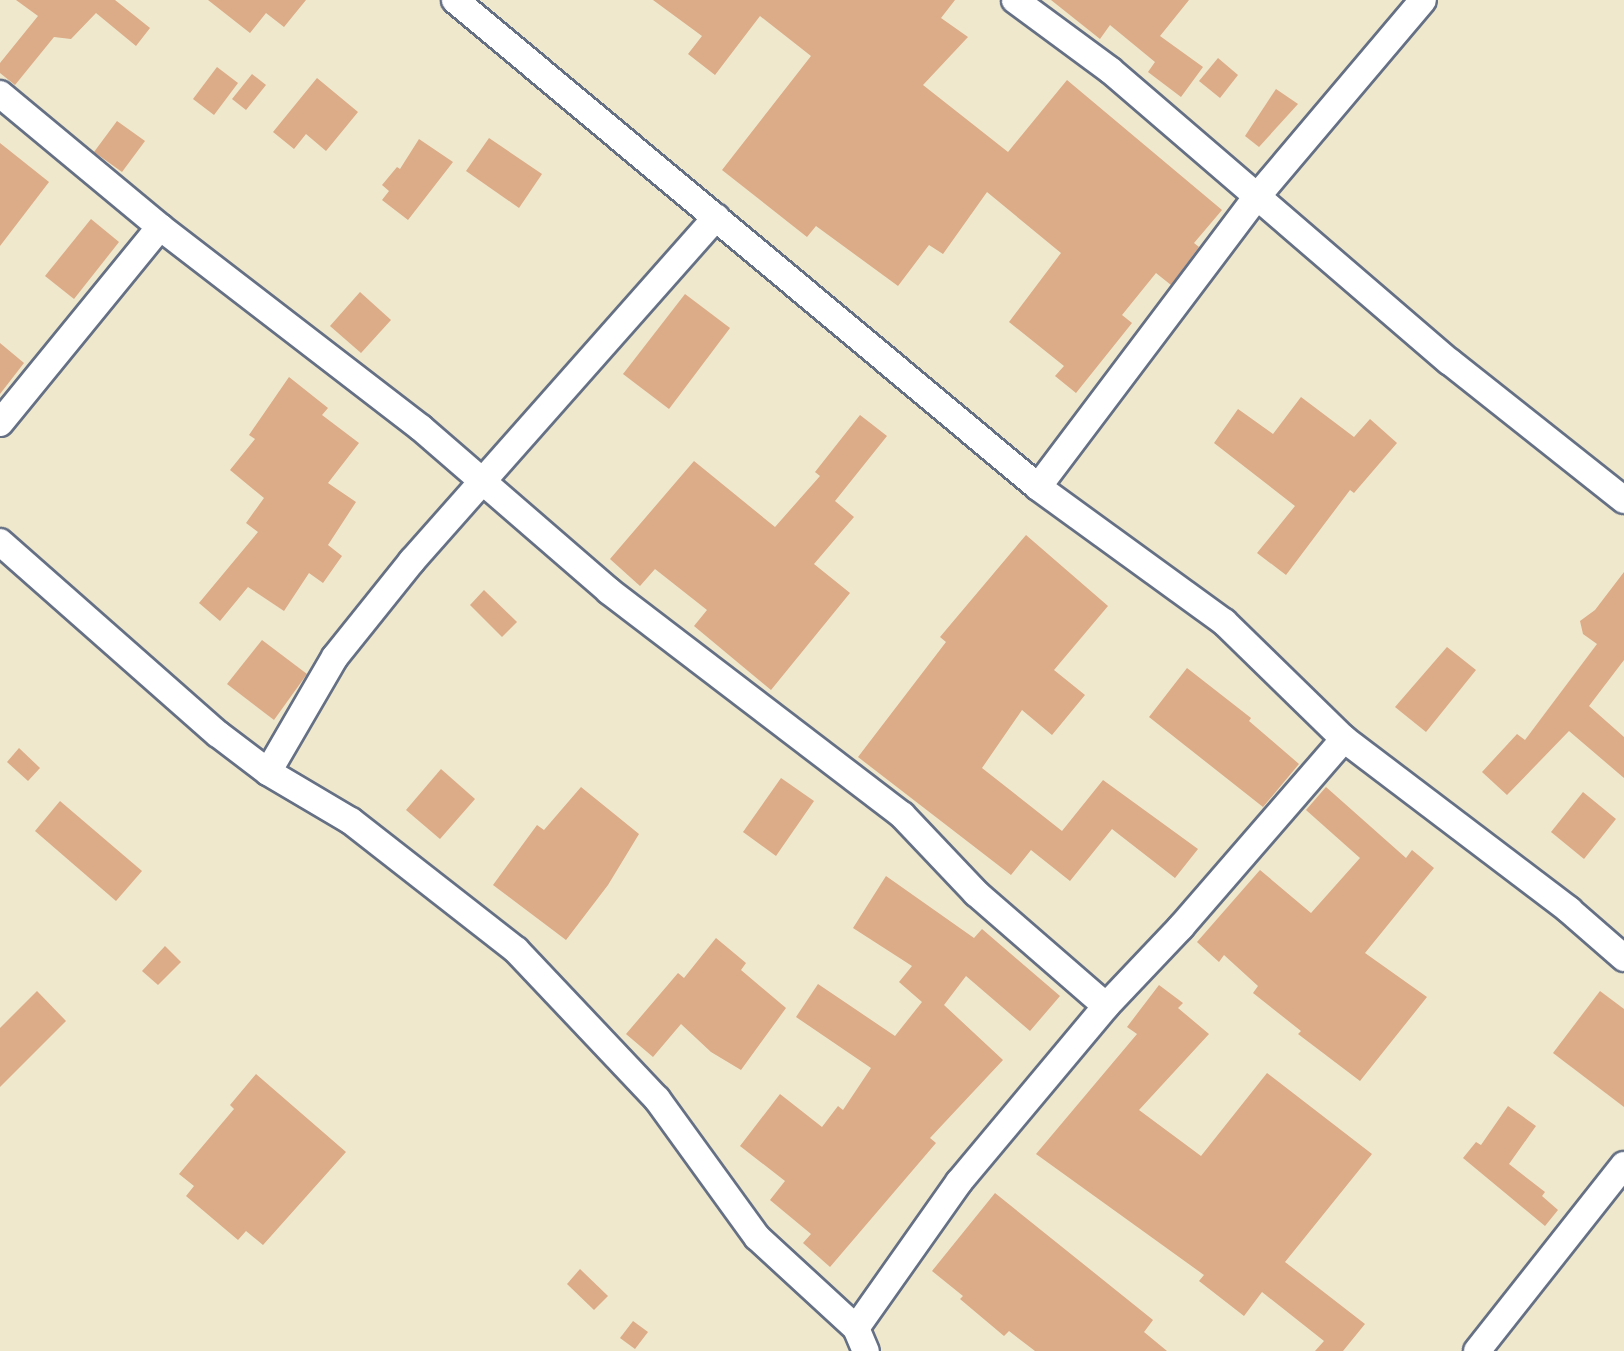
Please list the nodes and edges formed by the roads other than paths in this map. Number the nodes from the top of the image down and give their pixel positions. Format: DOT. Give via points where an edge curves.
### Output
graph roads {
  1 [pos="455,0"];
  2 [pos="1015,0"];
  3 [pos="1423,0"];
  4 [pos="0,94"];
  5 [pos="1255,199"];
  6 [pos="716,217"];
  7 [pos="160,227"];
  8 [pos="0,423"];
  9 [pos="480,480"];
  10 [pos="1038,487"];
  11 [pos="1624,500"];
  12 [pos="0,542"];
  13 [pos="1344,739"];
  14 [pos="268,772"];
  15 [pos="1624,941"];
  16 [pos="1624,958"];
  17 [pos="1105,1006"];
  18 [pos="1624,1165"];
  19 [pos="861,1340"];
  20 [pos="1477,1351"];
  1 -- 6 [label="street"];
  2 -- 5 [label="street" via="1110,71"];
  3 -- 5 [label="street"];
  4 -- 7 [label="street"];
  5 -- 10 [label="street"];
  5 -- 11 [label="street"];
  6 -- 9 [label="street"];
  6 -- 10 [label="street"];
  7 -- 8 [label="street"];
  7 -- 9 [label="street"];
  9 -- 14 [label="street" via="335,657"];
  9 -- 17 [label="street" via="609,591 902,815 976,893"];
  10 -- 13 [label="street" via="1224,622"];
  12 -- 14 [label="street" via="218,734"];
  13 -- 16 [label="street"];
  13 -- 17 [label="street" via="1181,927"];
  14 -- 19 [label="street" via="351,821 516,950 657,1098 757,1237"];
  15 -- 16 [label="street"];
  17 -- 19 [label="street" via="959,1182"];
  18 -- 20 [label="street"];
}
